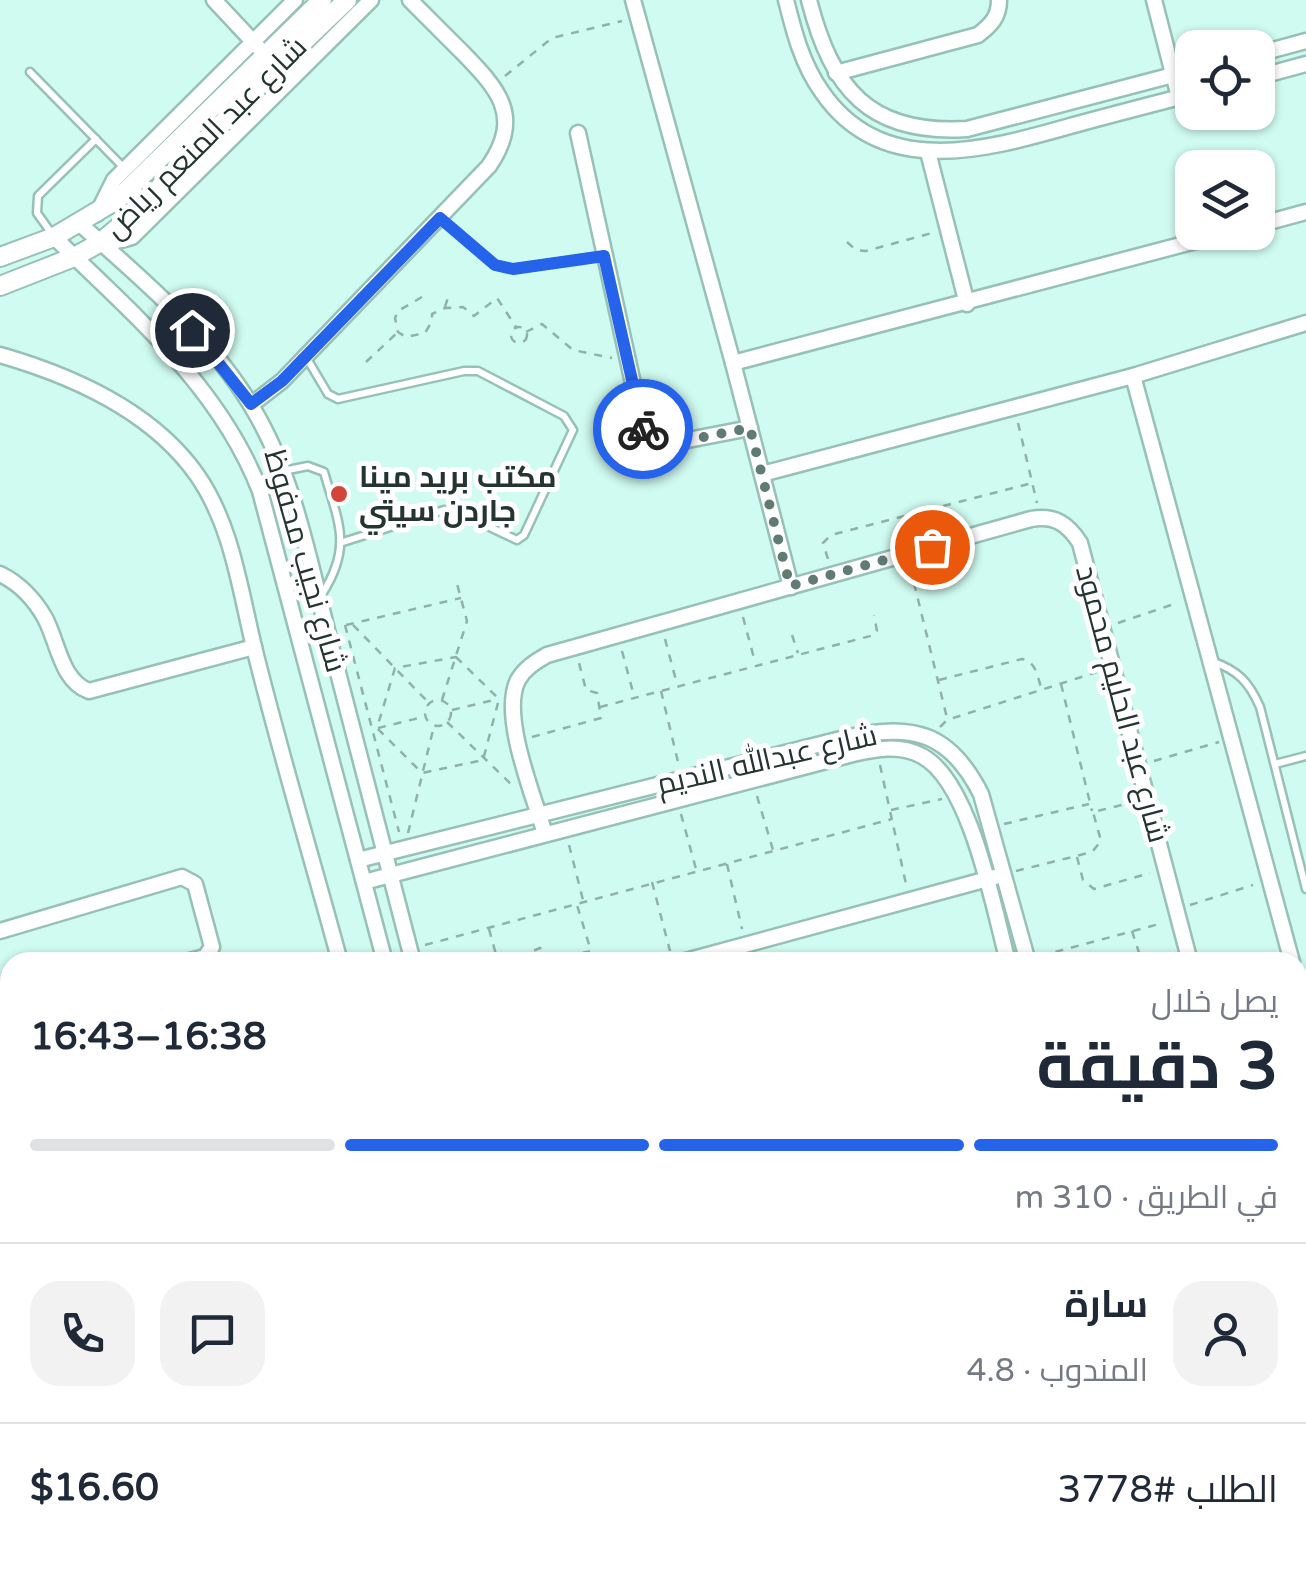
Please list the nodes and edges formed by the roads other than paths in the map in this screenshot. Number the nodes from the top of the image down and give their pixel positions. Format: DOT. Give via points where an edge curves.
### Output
graph roads {
  1 [pos="214,0"];
  2 [pos="295,0"];
  3 [pos="322,0"];
  4 [pos="347,0"];
  5 [pos="371,0"];
  6 [pos="410,0"];
  7 [pos="633,0"];
  8 [pos="786,0"];
  9 [pos="808,0"];
  10 [pos="999,0"];
  11 [pos="1154,0"];
  12 [pos="1306,41"];
  13 [pos="258,47"];
  14 [pos="1275,49"];
  15 [pos="1306,64"];
  16 [pos="30,72"];
  17 [pos="1275,72"];
  18 [pos="836,73"];
  19 [pos="1173,76"];
  20 [pos="1175,79"];
  21 [pos="1175,98"];
  22 [pos="578,133"];
  23 [pos="96,139"];
  24 [pos="928,152"];
  25 [pos="125,169"];
  26 [pos="1306,212"];
  27 [pos="440,218"];
  28 [pos="89,219"];
  29 [pos="1275,220"];
  30 [pos="54,237"];
  31 [pos="102,241"];
  32 [pos="1175,247"];
  33 [pos="0,256"];
  34 [pos="604,256"];
  35 [pos="74,257"];
  36 [pos="0,286"];
  37 [pos="967,304"];
  38 [pos="1306,323"];
  39 [pos="0,355"];
  40 [pos="306,357"];
  41 [pos="733,363"];
  42 [pos="1133,376"];
  43 [pos="251,404"];
  44 [pos="750,428"];
  45 [pos="283,471"];
  46 [pos="762,474"];
  47 [pos="343,542"];
  48 [pos="0,574"];
  49 [pos="790,586"];
  50 [pos="319,600"];
  51 [pos="254,647"];
  52 [pos="1209,660"];
  53 [pos="1306,756"];
  54 [pos="1275,764"];
  55 [pos="538,811"];
  56 [pos="544,834"];
  57 [pos="384,854"];
  58 [pos="358,860"];
  59 [pos="1005,874"];
  60 [pos="390,875"];
  61 [pos="986,879"];
  62 [pos="364,882"];
  63 [pos="1306,889"];
  64 [pos="0,931"];
  65 [pos="208,952"];
  66 [pos="337,952"];
  67 [pos="382,952"];
  68 [pos="410,952"];
  69 [pos="720,952"];
  70 [pos="1005,952"];
  71 [pos="1025,952"];
  72 [pos="1188,952"];
  73 [pos="1289,952"];
  1 -- 13 [label="street"];
  2 -- 13 [label="street"];
  3 -- 13 [label="street, شارع عبد المنعم رياض"];
  4 -- 31 [label="street, شارع عبد المنعم رياض"];
  5 -- 31 [label="street" via="132,237"];
  6 -- 27 [label="street" via="494,85 506,118 499,152"];
  7 -- 41 [label="street"];
  8 -- 24 [label="street" via="805,64 823,94 876,136"];
  9 -- 18 [label="street"];
  10 -- 18 [label="street" via="992,25 978,35"];
  11 -- 19 [label="street"];
  12 -- 14 [label="street"];
  13 -- 25 [label="street"];
  13 -- 28 [label="street, شارع عبد المنعم رياض" via="138,181"];
  15 -- 17 [label="street"];
  16 -- 23 [label="lane"];
  18 -- 19 [label="street" via="860,102 884,116 939,130 1019,117"];
  19 -- 20 [label="street"];
  21 -- 24 [label="street" via="971,151"];
  22 -- 34 [label="street"];
  23 -- 25 [label="lane"];
  23 -- 30 [label="lane" via="38,196 37,213"];
  24 -- 37 [label="street"];
  25 -- 28 [label="street"];
  26 -- 29 [label="street"];
  27 -- 34 [label="lane" via="495,265 513,269"];
  27 -- 40 [label="street"];
  28 -- 30 [label="street, شارع عبد المنعم رياض"];
  28 -- 31 [label="street, شارع نجيب محفوظ"];
  30 -- 33 [label="street, شارع عبد المنعم رياض"];
  30 -- 35 [label="street, شارع نجيب محفوظ"];
  31 -- 35 [label="street, شارع عبد المنعم رياض"];
  31 -- 43 [label="street, شارع نجيب محفوظ" via="192,330"];
  32 -- 37 [label="street"];
  34 -- 44 [label="street" via="648,443"];
  35 -- 36 [label="street, شارع عبد المنعم رياض"];
  35 -- 58 [label="street, شارع نجيب محفوظ" via="170,352 247,456"];
  37 -- 41 [label="street"];
  38 -- 42 [label="street"];
  39 -- 51 [label="street" via="83,383 179,452 210,496 236,565"];
  40 -- 43 [label="street"];
  40 -- 47 [label="lane" via="338,399 478,371 564,416 573,430 521,538 444,510"];
  41 -- 44 [label="street"];
  42 -- 46 [label="street"];
  42 -- 52 [label="street"];
  43 -- 45 [label="street, شارع نجيب محفوظ"];
  44 -- 46 [label="street"];
  45 -- 47 [label="lane" via="308,466 324,472"];
  45 -- 50 [label="street, شارع نجيب محفوظ"];
  46 -- 49 [label="street"];
  47 -- 50 [label="lane"];
  48 -- 51 [label="street" via="30,597 72,681 89,691"];
  49 -- 55 [label="street" via="547,655 526,668 512,702"];
  49 -- 72 [label="street, شارع عبد الحليم محمود" via="1041,518 1070,527 1080,543"];
  50 -- 57 [label="street, شارع نجيب محفوظ"];
  51 -- 66 [label="street"];
  52 -- 54 [label="lane" via="1250,684"];
  52 -- 73 [label="street"];
  53 -- 54 [label="lane"];
  54 -- 63 [label="lane"];
  55 -- 56 [label="street"];
  55 -- 57 [label="street, شارع عبدالله النديم"];
  55 -- 59 [label="street, شارع عبدالله النديم" via="902,730 928,736 969,770"];
  56 -- 60 [label="street, شارع عبدالله النديم"];
  56 -- 61 [label="street, شارع عبدالله النديم" via="898,748 938,766 958,796"];
  57 -- 58 [label="street, شارع عبدالله النديم"];
  57 -- 60 [label="street, شارع نجيب محفوظ"];
  58 -- 62 [label="street, شارع نجيب محفوظ"];
  59 -- 61 [label="street"];
  59 -- 71 [label="street, شارع عبدالله النديم"];
  60 -- 62 [label="street, شارع عبدالله النديم"];
  60 -- 68 [label="street, شارع نجيب محفوظ"];
  61 -- 69 [label="street"];
  61 -- 70 [label="street, شارع عبدالله النديم"];
  62 -- 67 [label="street, شارع نجيب محفوظ"];
  64 -- 65 [label="street" via="182,876 195,884"];
}
